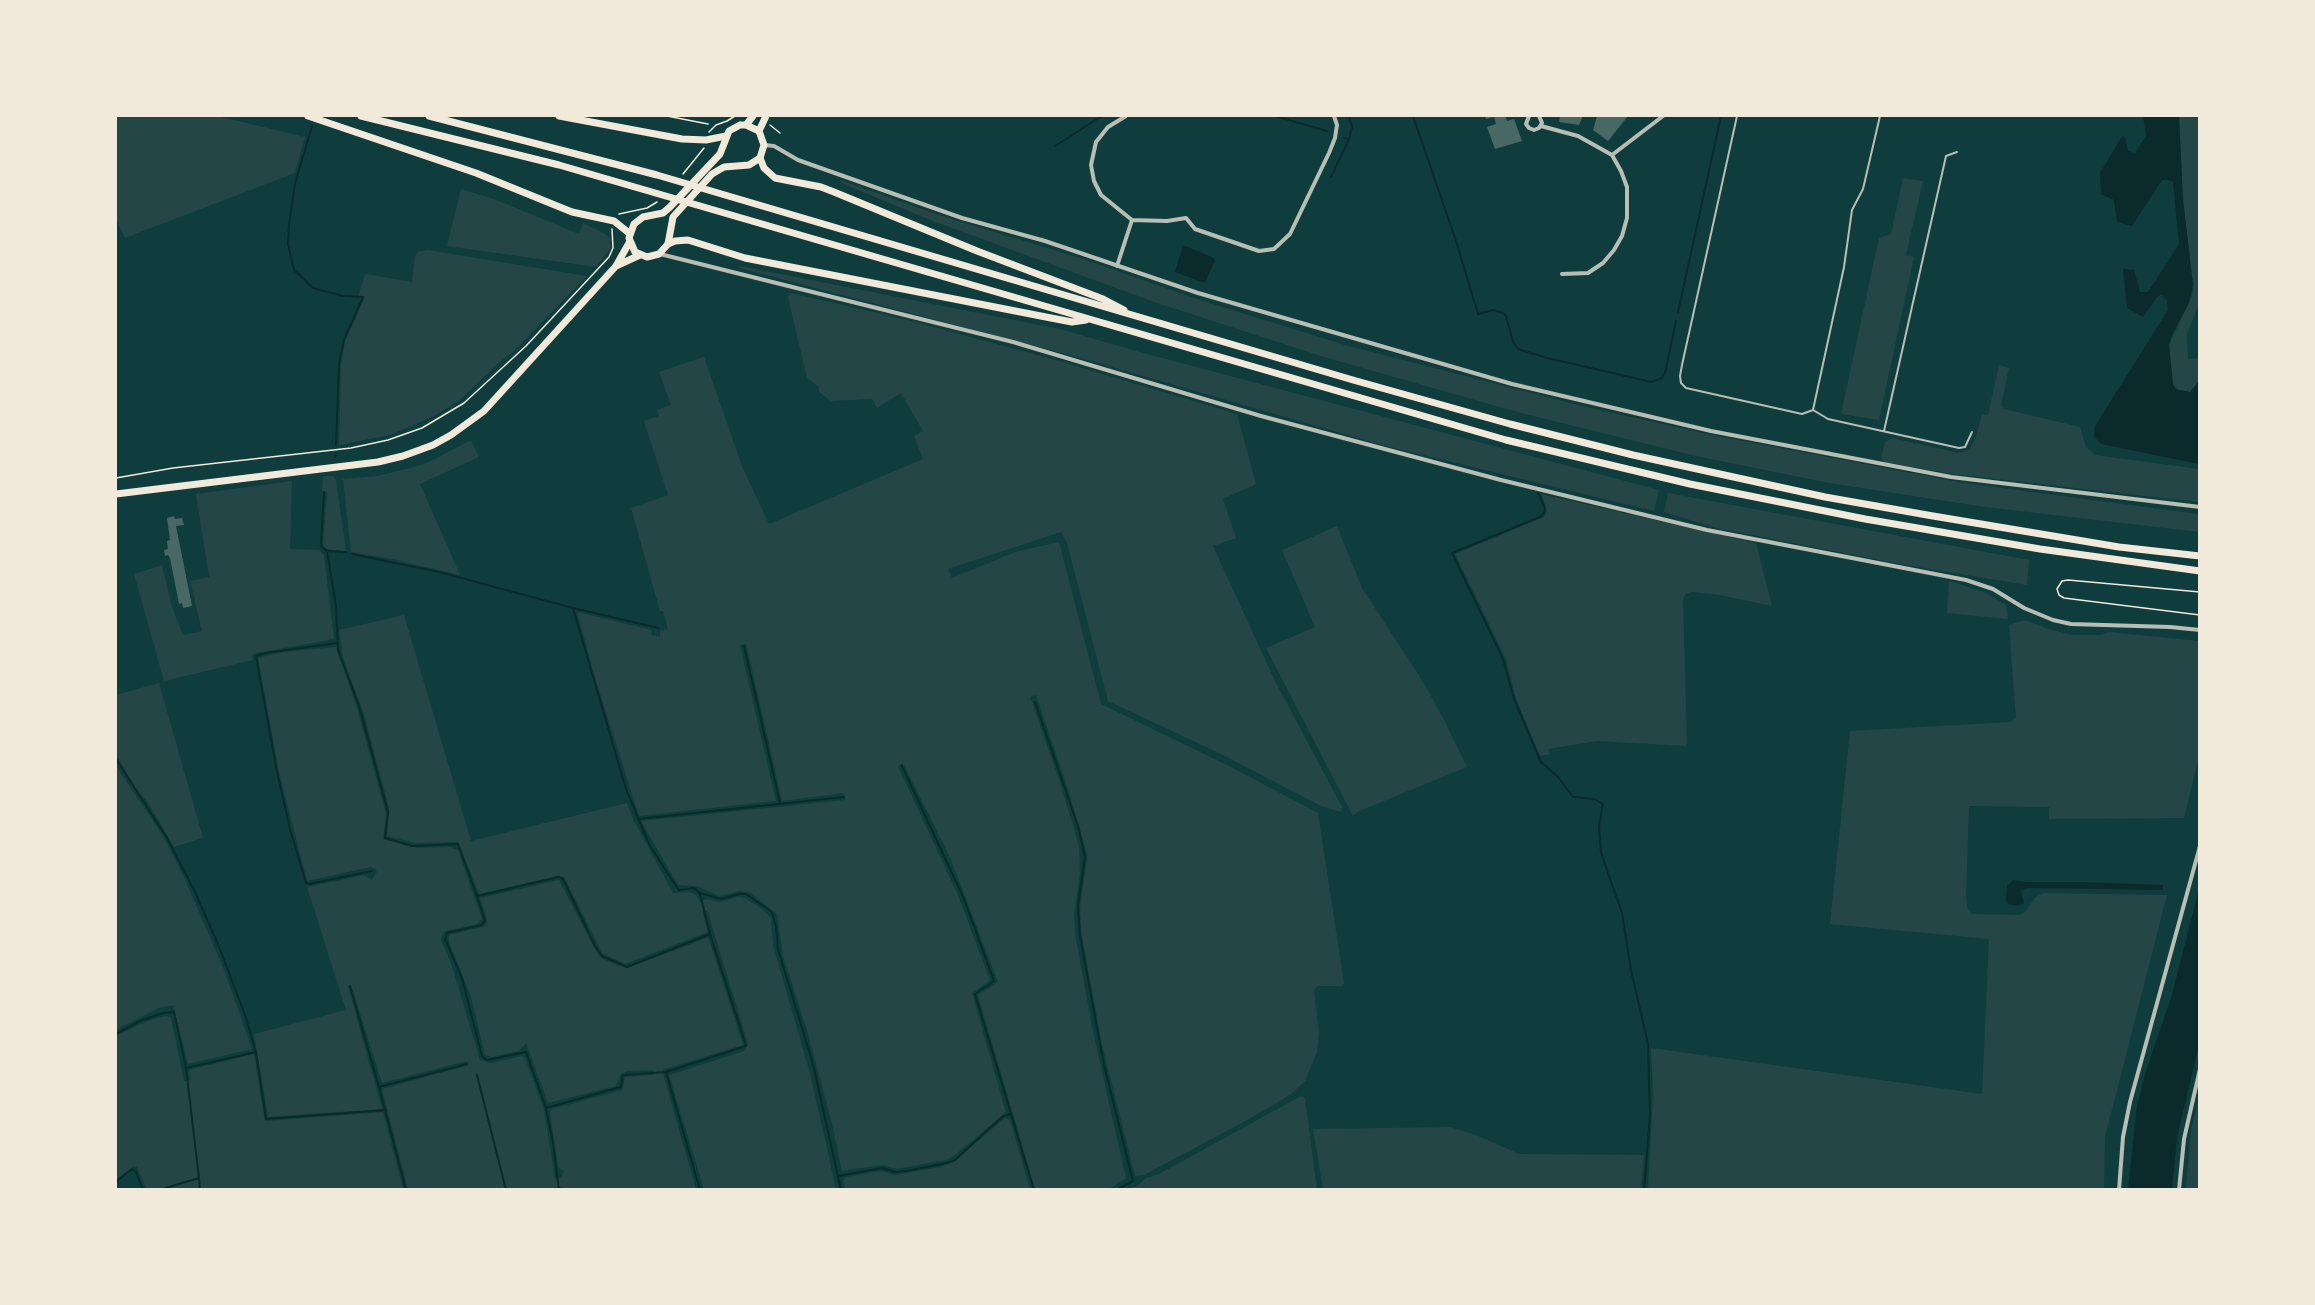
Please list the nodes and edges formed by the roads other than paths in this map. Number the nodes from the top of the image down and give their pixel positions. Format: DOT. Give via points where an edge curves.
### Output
graph roads {
  1 [pos="308,116"];
  2 [pos="361,116"];
  3 [pos="429,116"];
  4 [pos="559,116"];
  5 [pos="753,116"];
  6 [pos="766,116"];
  7 [pos="1126,116"];
  8 [pos="1334,116"];
  9 [pos="1528,116"];
  10 [pos="1539,116"];
  11 [pos="1664,116"];
  12 [pos="1737,116"];
  13 [pos="1880,116"];
  14 [pos="746,125"];
  15 [pos="1541,126"];
  16 [pos="759,131"];
  17 [pos="726,136"];
  18 [pos="764,145"];
  19 [pos="1957,152"];
  20 [pos="1612,155"];
  21 [pos="760,158"];
  22 [pos="1132,220"];
  23 [pos="629,233"];
  24 [pos="629,243"];
  25 [pos="668,244"];
  26 [pos="659,254"];
  27 [pos="640,255"];
  28 [pos="616,266"];
  29 [pos="1117,266"];
  30 [pos="1562,274"];
  31 [pos="1134,316"];
  32 [pos="1091,320"];
  33 [pos="1813,410"];
  34 [pos="1884,431"];
  35 [pos="1972,432"];
  36 [pos="116,494"];
  37 [pos="2199,507"];
  38 [pos="2199,556"];
  39 [pos="2199,571"];
  40 [pos="2199,630"];
  41 [pos="2199,846"];
  42 [pos="2199,1069"];
  43 [pos="2119,1190"];
  44 [pos="2179,1190"];
  1 -- 23 [label="main road" via="476,173 572,212 614,221"];
  2 -- 32 [label="main road" via="560,165"];
  3 -- 31 [label="main road" via="657,175"];
  4 -- 17 [label="main road" via="682,139"];
  5 -- 14 [label="main road"];
  6 -- 16 [label="main road"];
  7 -- 22 [label="street" via="1108,127 1096,142 1090,165 1101,195"];
  8 -- 22 [label="street" via="1336,132 1329,153 1290,234 1274,249 1258,250 1195,230 1186,218"];
  9 -- 15 [label="street" via="1529,128"];
  10 -- 15 [label="street"];
  11 -- 20 [label="street"];
  12 -- 33 [label="lane" via="1681,383 1686,388 1802,414"];
  13 -- 33 [label="lane" via="1863,189 1852,210 1844,267"];
  14 -- 16 [label="main road"];
  14 -- 17 [label="main road" via="734,127"];
  15 -- 20 [label="street" via="1578,136"];
  16 -- 18 [label="main road"];
  17 -- 23 [label="main road" via="720,153 670,207 638,220"];
  18 -- 21 [label="main road"];
  18 -- 29 [label="street" via="962,218"];
  19 -- 34 [label="lane" via="1946,156"];
  20 -- 30 [label="street" via="1621,171 1629,203 1622,236 1603,263 1588,273"];
  21 -- 25 [label="main road" via="749,165 723,167 712,174 676,213"];
  21 -- 31 [label="main road" via="775,178 821,187 1103,299"];
  22 -- 29 [label="street"];
  23 -- 24 [label="main road"];
  24 -- 27 [label="main road"];
  24 -- 28 [label="main road"];
  25 -- 26 [label="main road"];
  25 -- 32 [label="main road" via="688,240 745,258 1072,322"];
  26 -- 27 [label="main road"];
  26 -- 40 [label="street" via="1013,342 1261,416 1501,480 1716,532 1966,580 1993,589 2053,620 2082,625"];
  27 -- 28 [label="main road"];
  28 -- 36 [label="main road" via="484,411 433,444 378,462"];
  29 -- 37 [label="street" via="1456,369 1711,431 1951,477"];
  31 -- 38 [label="main road" via="1510,424 1698,470 1933,516"];
  32 -- 39 [label="main road" via="1506,440 1690,484 1936,532"];
  33 -- 34 [label="lane" via="1828,419"];
  34 -- 35 [label="lane" via="1959,448 1965,447"];
  41 -- 43 [label="street" via="2130,1102"];
  42 -- 44 [label="street" via="2184,1138"];
}
